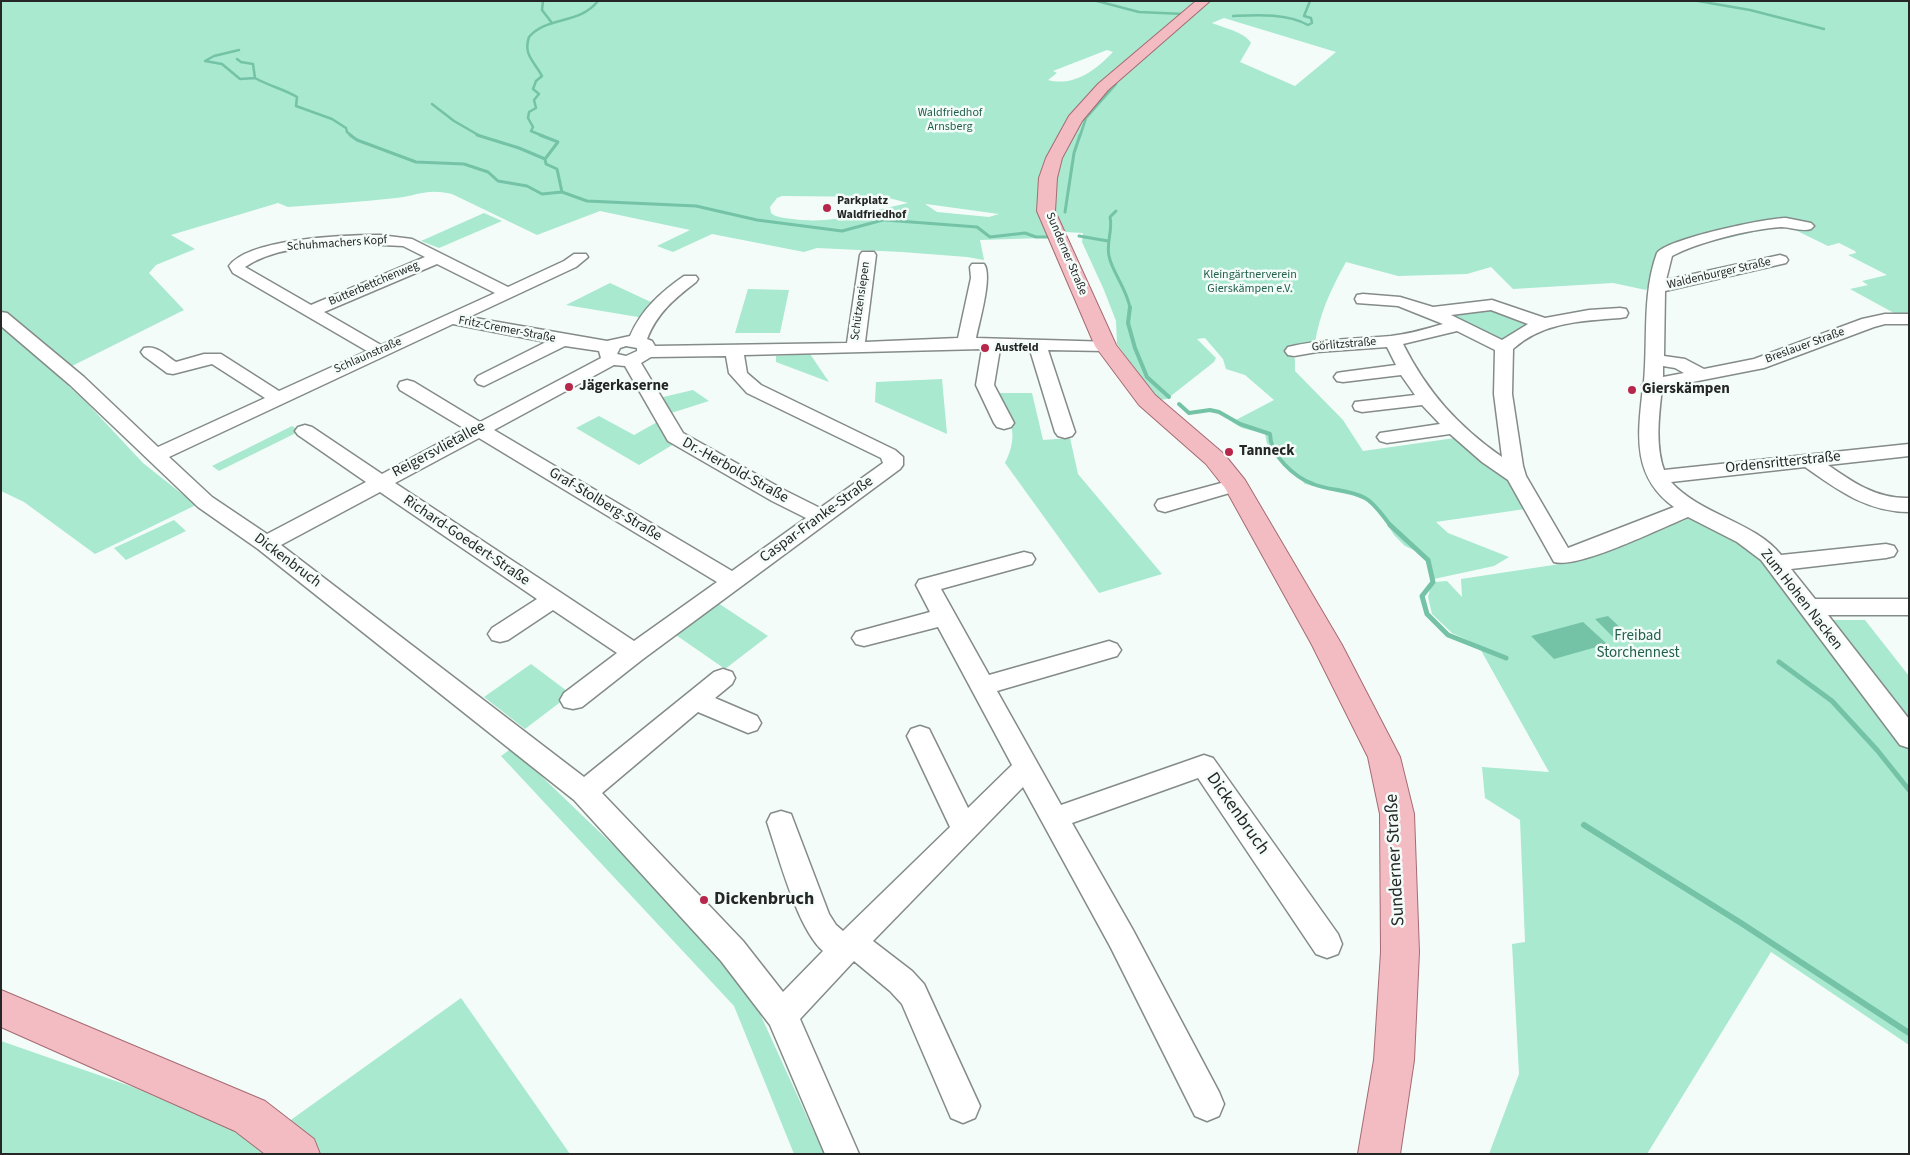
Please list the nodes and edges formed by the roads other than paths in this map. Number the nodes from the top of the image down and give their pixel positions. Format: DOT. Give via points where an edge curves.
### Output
graph roads {
  1 [pos="1204,1"];
  2 [pos="1806,226"];
  3 [pos="868,255"];
  4 [pos="580,257"];
  5 [pos="437,258"];
  6 [pos="1780,260"];
  7 [pos="978,267"];
  8 [pos="690,279"];
  9 [pos="1657,288"];
  10 [pos="506,292"];
  11 [pos="1362,299"];
  12 [pos="311,311"];
  13 [pos="1430,312"];
  14 [pos="1620,313"];
  15 [pos="1,317"];
  16 [pos="452,319"];
  17 [pos="1909,319"];
  18 [pos="1543,323"];
  19 [pos="1457,326"];
  20 [pos="563,340"];
  21 [pos="1393,341"];
  22 [pos="966,342"];
  23 [pos="992,343"];
  24 [pos="1037,344"];
  25 [pos="1106,346"];
  26 [pos="855,348"];
  27 [pos="1504,348"];
  28 [pos="736,350"];
  29 [pos="379,351"];
  30 [pos="1294,351"];
  31 [pos="150,352"];
  32 [pos="627,352"];
  33 [pos="1655,360"];
  34 [pos="1407,369"];
  35 [pos="1702,375"];
  36 [pos="1344,377"];
  37 [pos="484,380"];
  38 [pos="1651,385"];
  39 [pos="407,386"];
  40 [pos="277,398"];
  41 [pos="1427,398"];
  42 [pos="1362,406"];
  43 [pos="1004,423"];
  44 [pos="1455,428"];
  45 [pos="478,430"];
  46 [pos="305,431"];
  47 [pos="1065,432"];
  48 [pos="1387,436"];
  49 [pos="1909,450"];
  50 [pos="155,456"];
  51 [pos="1808,460"];
  52 [pos="1516,476"];
  53 [pos="1658,477"];
  54 [pos="379,482"];
  55 [pos="1236,485"];
  56 [pos="1165,505"];
  57 [pos="1909,505"];
  58 [pos="1690,508"];
  59 [pos="821,517"];
  60 [pos="266,544"];
  61 [pos="1886,551"];
  62 [pos="1024,559"];
  63 [pos="1776,563"];
  64 [pos="732,581"];
  65 [pos="554,599"];
  66 [pos="1909,606"];
  67 [pos="1809,607"];
  68 [pos="944,617"];
  69 [pos="500,634"];
  70 [pos="864,638"];
  71 [pos="1109,650"];
  72 [pos="634,653"];
  73 [pos="723,678"];
  74 [pos="982,686"];
  75 [pos="573,700"];
  76 [pos="697,701"];
  77 [pos="748,723"];
  78 [pos="920,736"];
  79 [pos="1909,738"];
  80 [pos="1026,767"];
  81 [pos="584,792"];
  82 [pos="1055,818"];
  83 [pos="781,822"];
  84 [pos="965,830"];
  85 [pos="1326,944"];
  86 [pos="848,946"];
  87 [pos="1,1008"];
  88 [pos="782,1016"];
  89 [pos="1207,1104"];
  90 [pos="963,1106"];
  91 [pos="299,1154"];
  92 [pos="842,1154"];
  93 [pos="1379,1154"];
  1 -- 25 [label="main road, Sunderner Straße" via="1083,108 1063,139 1048,178 1048,218"];
  2 -- 9 [label="street, Zum Hohen Nacken" via="1780,222 1672,248 1664,256"];
  3 -- 26 [label="street, Schützensiepen"];
  4 -- 10 [label="street, Schlaunstraße"];
  5 -- 10 [label="street, Schuhmachers Kopf"];
  5 -- 12 [label="street, Butterbettchenweg"];
  5 -- 12 [label="street, Schuhmachers Kopf" via="407,242 381,239 287,246 237,266"];
  6 -- 9 [label="street, Waldenburger Straße"];
  7 -- 22 [label="street" via="979,278"];
  8 -- 32 [label="street" via="660,301"];
  9 -- 33 [label="street, Zum Hohen Nacken"];
  10 -- 16 [label="street, Schlaunstraße"];
  11 -- 13 [label="street" via="1386,298"];
  12 -- 29 [label="street, Schuhmachers Kopf"];
  13 -- 18 [label="street" via="1492,305"];
  13 -- 19 [label="street"];
  14 -- 18 [label="street" via="1570,316"];
  15 -- 50 [label="street, Dickenbruch" via="77,381"];
  16 -- 20 [label="street, Fritz-Cremer-Straße"];
  16 -- 29 [label="street, Schlaunstraße"];
  17 -- 35 [label="street, Breslauer Straße" via="1876,321 1758,364"];
  18 -- 27 [label="street"];
  19 -- 21 [label="street"];
  19 -- 27 [label="street"];
  20 -- 32 [label="street, Fritz-Cremer-Straße"];
  20 -- 37 [label="street, Fritz-Cremer-Straße"];
  21 -- 30 [label="street, Görlitzstraße"];
  21 -- 34 [label="street, Görlitzstraße"];
  22 -- 23 [label="street"];
  22 -- 26 [label="street"];
  23 -- 24 [label="street"];
  23 -- 43 [label="street" via="986,385"];
  24 -- 25 [label="street"];
  24 -- 47 [label="street"];
  25 -- 55 [label="main road, Sunderner Straße" via="1147,400 1206,450"];
  26 -- 28 [label="street"];
  27 -- 52 [label="street" via="1503,394"];
  28 -- 32 [label="street"];
  28 -- 59 [label="street, Caspar-Franke-Straße" via="734,363 737,371 754,389 893,457 893,465"];
  29 -- 40 [label="street, Schlaunstraße"];
  31 -- 40 [label="street" via="173,369 215,358"];
  32 -- 45 [label="street, Reigersvlietallee"];
  32 -- 59 [label="street, Dr.-Herbold-Straße" via="674,437"];
  33 -- 35 [label="street" via="1679,363"];
  33 -- 38 [label="street, Zum Hohen Nacken"];
  34 -- 36 [label="street"];
  34 -- 41 [label="street, Görlitzstraße"];
  35 -- 38 [label="street, Breslauer Straße"];
  38 -- 53 [label="street, Zum Hohen Nacken" via="1651,461"];
  39 -- 45 [label="street, Graf-Stolberg-Straße"];
  40 -- 50 [label="street, Schlaunstraße"];
  41 -- 42 [label="street"];
  41 -- 44 [label="street, Görlitzstraße"];
  44 -- 48 [label="street"];
  44 -- 52 [label="street, Görlitzstraße"];
  45 -- 54 [label="street, Reigersvlietallee"];
  45 -- 64 [label="street, Graf-Stolberg-Straße"];
  46 -- 54 [label="street, Richard-Goedert-Straße"];
  49 -- 51 [label="street, Ordensritterstraße"];
  50 -- 60 [label="street, Dickenbruch" via="205,502"];
  51 -- 53 [label="street, Ordensritterstraße"];
  51 -- 57 [label="street" via="1851,490 1879,504"];
  52 -- 58 [label="street" via="1562,557 1588,550"];
  53 -- 58 [label="street, Zum Hohen Nacken" via="1667,491"];
  54 -- 60 [label="street, Reigersvlietallee"];
  54 -- 65 [label="street, Richard-Goedert-Straße"];
  55 -- 56 [label="street"];
  55 -- 93 [label="main road, Sunderner Straße" via="1368,723 1384,758 1392,787 1397,814 1400,952 1394,1060"];
  58 -- 63 [label="street, Zum Hohen Nacken" via="1753,542"];
  59 -- 64 [label="street, Caspar-Franke-Straße"];
  60 -- 81 [label="street, Dickenbruch"];
  61 -- 63 [label="street"];
  62 -- 68 [label="street" via="927,585"];
  63 -- 67 [label="street, Zum Hohen Nacken"];
  64 -- 72 [label="street, Caspar-Franke-Straße"];
  65 -- 69 [label="street"];
  65 -- 72 [label="street, Richard-Goedert-Straße"];
  66 -- 67 [label="street"];
  67 -- 79 [label="street, Zum Hohen Nacken"];
  68 -- 70 [label="street"];
  68 -- 74 [label="street"];
  71 -- 74 [label="street"];
  72 -- 75 [label="street, Caspar-Franke-Straße"];
  73 -- 76 [label="street"];
  74 -- 80 [label="street"];
  76 -- 77 [label="street"];
  76 -- 81 [label="street"];
  78 -- 84 [label="street"];
  80 -- 82 [label="street"];
  80 -- 84 [label="street"];
  81 -- 88 [label="street, Dickenbruch" via="732,951"];
  82 -- 85 [label="street, Dickenbruch" via="1204,766"];
  82 -- 89 [label="street"];
  83 -- 86 [label="street" via="816,920 825,934"];
  84 -- 86 [label="street"];
  86 -- 88 [label="street"];
  86 -- 90 [label="street" via="901,981 913,994"];
  87 -- 91 [label="main road" via="250,1116"];
  88 -- 92 [label="street, Dickenbruch"];
}
